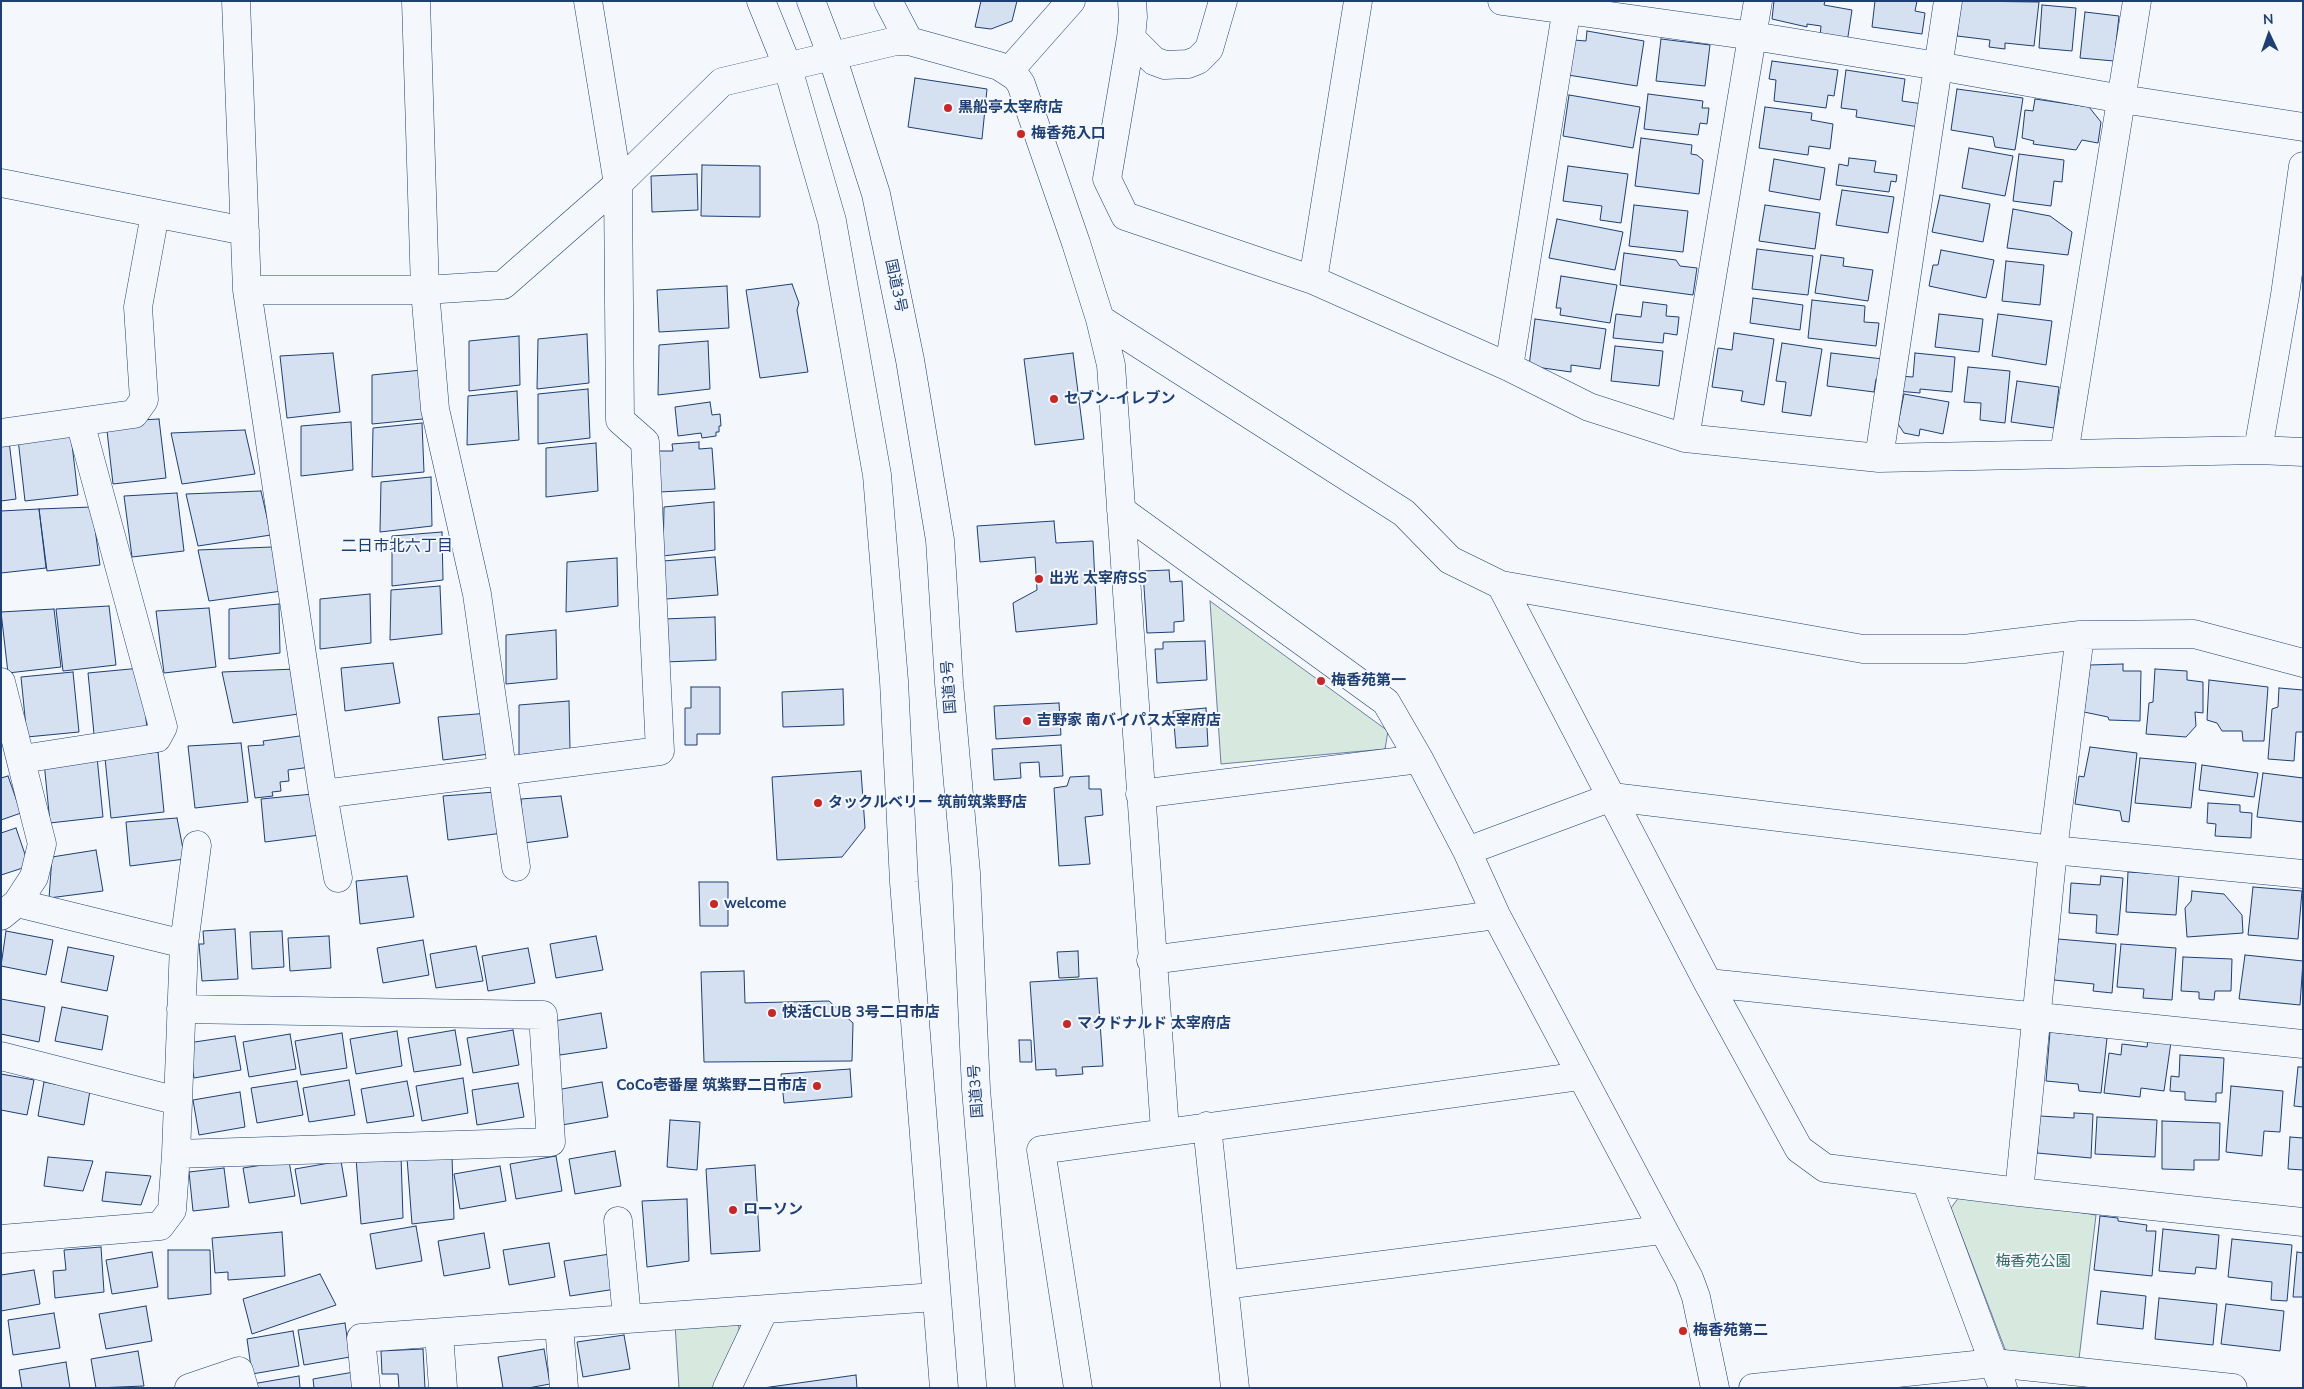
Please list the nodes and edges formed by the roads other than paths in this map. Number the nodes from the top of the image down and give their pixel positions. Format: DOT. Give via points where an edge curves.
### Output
graph roads {
  1 [pos="236,1"];
  2 [pos="416,1"];
  3 [pos="588,1"];
  4 [pos="761,1"];
  5 [pos="811,1"];
  6 [pos="888,1"];
  7 [pos="1071,1"];
  8 [pos="1132,1"];
  9 [pos="1223,1"];
  10 [pos="1358,1"];
  11 [pos="1502,1"];
  12 [pos="1758,1"];
  13 [pos="1948,1"];
  14 [pos="2137,1"];
  15 [pos="1568,6"];
  16 [pos="1753,36"];
  17 [pos="1131,38"];
  18 [pos="909,41"];
  19 [pos="832,56"];
  20 [pos="787,65"];
  21 [pos="1938,66"];
  22 [pos="1009,71"];
  23 [pos="2122,99"];
  24 [pos="2303,127"];
  25 [pos="2303,166"];
  26 [pos="1,183"];
  27 [pos="618,184"];
  28 [pos="155,214"];
  29 [pos="245,231"];
  30 [pos="1313,280"];
  31 [pos="247,290"];
  32 [pos="425,290"];
  33 [pos="2294,296"];
  34 [pos="1100,319"];
  35 [pos="1509,367"];
  36 [pos="80,422"];
  37 [pos="1,433"];
  38 [pos="1685,438"];
  39 [pos="2258,450"];
  40 [pos="2303,452"];
  41 [pos="2064,454"];
  42 [pos="1879,458"];
  43 [pos="1121,510"];
  44 [pos="1501,586"];
  45 [pos="2080,635"];
  46 [pos="2303,663"];
  47 [pos="1,682"];
  48 [pos="22,759"];
  49 [pos="1419,759"];
  50 [pos="502,771"];
  51 [pos="324,794"];
  52 [pos="1140,794"];
  53 [pos="1612,797"];
  54 [pos="197,845"];
  55 [pos="2052,850"];
  56 [pos="1468,851"];
  57 [pos="516,867"];
  58 [pos="2303,874"];
  59 [pos="338,878"];
  60 [pos="9,910"];
  61 [pos="1496,915"];
  62 [pos="184,944"];
  63 [pos="1151,960"];
  64 [pos="1708,983"];
  65 [pos="181,1009"];
  66 [pos="2036,1015"];
  67 [pos="2303,1044"];
  68 [pos="1,1056"];
  69 [pos="1581,1076"];
  70 [pos="178,1100"];
  71 [pos="1207,1126"];
  72 [pos="1165,1131"];
  73 [pos="176,1154"];
  74 [pos="1926,1181"];
  75 [pos="2019,1192"];
  76 [pos="618,1221"];
  77 [pos="2303,1222"];
  78 [pos="1661,1230"];
  79 [pos="1,1239"];
  80 [pos="1224,1285"];
  81 [pos="935,1297"];
  82 [pos="764,1310"];
  83 [pos="627,1318"];
  84 [pos="559,1325"];
  85 [pos="439,1334"];
  86 [pos="1999,1375"];
  87 [pos="188,1388"];
  88 [pos="244,1388"];
  89 [pos="366,1388"];
  90 [pos="443,1388"];
  91 [pos="564,1388"];
  92 [pos="727,1388"];
  93 [pos="944,1388"];
  94 [pos="1001,1388"];
  95 [pos="1078,1388"];
  96 [pos="1235,1388"];
  97 [pos="1715,1388"];
  98 [pos="1753,1388"];
  99 [pos="2233,1388"];
  1 -- 29 [label="main road"];
  2 -- 32 [label="main road"];
  3 -- 27 [label="main road"];
  4 -- 20 [label="main road"];
  5 -- 19 [label="main road, 国道3号"];
  6 -- 18 [label="main road"];
  7 -- 22 [label="main road"];
  8 -- 17 [label="main road"];
  9 -- 17 [label="main road" via="1209,49 1198,60 1165,65 1154,61"];
  10 -- 30 [label="main road"];
  11 -- 15 [label="main road"];
  12 -- 16 [label="main road"];
  13 -- 21 [label="main road"];
  14 -- 23 [label="main road"];
  15 -- 16 [label="main road"];
  15 -- 35 [label="main road"];
  16 -- 21 [label="main road"];
  16 -- 38 [label="main road"];
  17 -- 30 [label="main road" via="1107,179 1125,216"];
  18 -- 19 [label="main road"];
  18 -- 22 [label="main road"];
  19 -- 20 [label="main road"];
  19 -- 94 [label="main road, 国道3号" via="876,194 910,360 940,540 966,873 976,1089"];
  20 -- 27 [label="main road" via="722,82"];
  20 -- 81 [label="main road" via="832,221 877,475"];
  21 -- 23 [label="main road"];
  21 -- 42 [label="main road"];
  22 -- 34 [label="main road" via="1020,84"];
  23 -- 24 [label="main road"];
  23 -- 41 [label="main road"];
  25 -- 33 [label="main road"];
  26 -- 28 [label="main road"];
  27 -- 32 [label="main road" via="503,285"];
  27 -- 50 [label="main road" via="620,420 645,442 660,751"];
  28 -- 29 [label="main road"];
  28 -- 36 [label="main road" via="138,307 144,400 134,414"];
  29 -- 31 [label="main road"];
  30 -- 35 [label="main road"];
  31 -- 32 [label="main road"];
  31 -- 51 [label="main road"];
  32 -- 50 [label="main road" via="436,408 477,594"];
  33 -- 39 [label="main road"];
  34 -- 43 [label="main road" via="1111,365"];
  34 -- 44 [label="main road" via="1404,513 1450,560"];
  35 -- 38 [label="main road" via="1589,407"];
  36 -- 37 [label="main road"];
  36 -- 48 [label="main road" via="162,727 157,738"];
  38 -- 42 [label="main road"];
  39 -- 40 [label="main road"];
  39 -- 41 [label="main road"];
  41 -- 42 [label="main road"];
  43 -- 49 [label="main road" via="1386,702"];
  43 -- 52 [label="main road"];
  44 -- 45 [label="main road" via="1863,649 1964,649"];
  44 -- 53 [label="main road"];
  45 -- 46 [label="main road" via="2194,634"];
  45 -- 55 [label="main road"];
  47 -- 48 [label="main road"];
  48 -- 60 [label="main road" via="42,844 34,877"];
  49 -- 52 [label="main road"];
  49 -- 56 [label="main road"];
  50 -- 51 [label="main road"];
  50 -- 57 [label="main road"];
  51 -- 59 [label="main road"];
  52 -- 63 [label="main road"];
  53 -- 55 [label="main road"];
  53 -- 56 [label="main road"];
  53 -- 64 [label="main road"];
  54 -- 62 [label="main road"];
  55 -- 58 [label="main road"];
  55 -- 66 [label="main road"];
  56 -- 61 [label="main road"];
  60 -- 62 [label="main road"];
  61 -- 63 [label="main road"];
  61 -- 69 [label="main road"];
  62 -- 65 [label="main road"];
  63 -- 72 [label="main road"];
  64 -- 66 [label="main road"];
  64 -- 74 [label="main road" via="1799,1149 1825,1168"];
  65 -- 70 [label="main road"];
  65 -- 73 [label="main road" via="543,1015 551,1142"];
  66 -- 67 [label="main road"];
  66 -- 75 [label="main road"];
  68 -- 70 [label="main road"];
  69 -- 71 [label="main road"];
  69 -- 78 [label="main road"];
  70 -- 73 [label="main road"];
  71 -- 72 [label="main road"];
  71 -- 80 [label="main road"];
  72 -- 95 [label="main road" via="1041,1150"];
  73 -- 79 [label="main road" via="172,1210 160,1226"];
  74 -- 75 [label="main road"];
  74 -- 86 [label="main road"];
  75 -- 77 [label="main road"];
  76 -- 83 [label="main road"];
  78 -- 80 [label="main road"];
  78 -- 97 [label="main road" via="1689,1278 1696,1297"];
  80 -- 96 [label="main road"];
  81 -- 82 [label="main road"];
  81 -- 93 [label="main road"];
  82 -- 83 [label="main road"];
  82 -- 92 [label="main road"];
  83 -- 84 [label="main road"];
  84 -- 85 [label="main road"];
  84 -- 91 [label="main road"];
  85 -- 89 [label="main road" via="361,1338"];
  85 -- 90 [label="main road"];
  86 -- 98 [label="main road"];
  86 -- 99 [label="main road"];
  87 -- 88 [label="main road" via="239,1371"];
}
